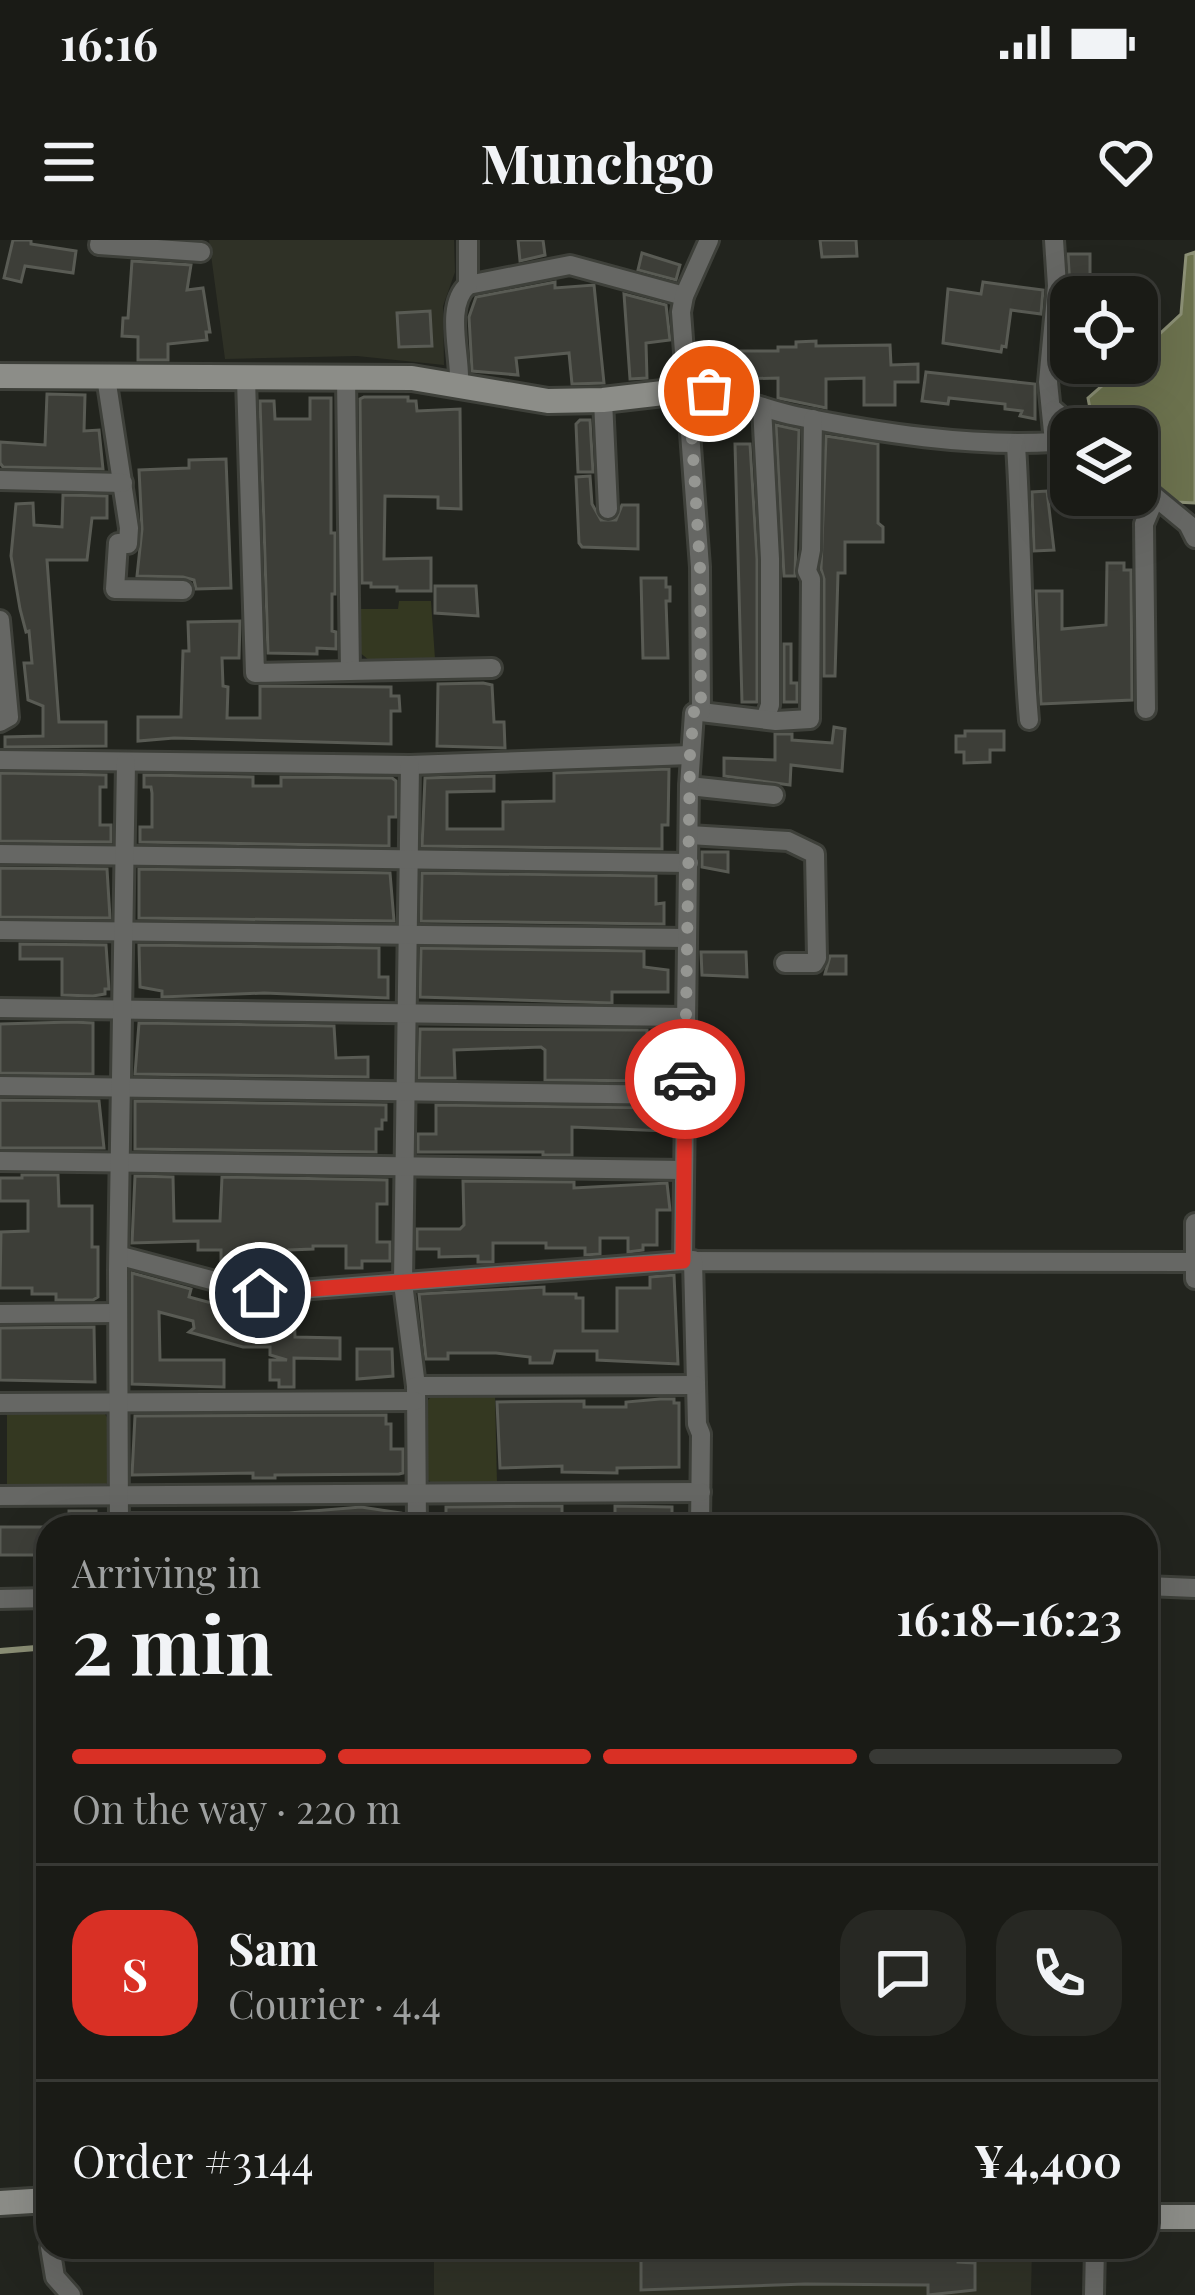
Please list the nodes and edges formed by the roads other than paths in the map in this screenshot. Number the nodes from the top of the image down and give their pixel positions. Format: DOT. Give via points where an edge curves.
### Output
graph roads {
  1 [pos="100,240"];
  2 [pos="468,240"];
  3 [pos="709,240"];
  4 [pos="1054,240"];
  5 [pos="201,252"];
  6 [pos="468,285"];
  7 [pos="684,296"];
  8 [pos="0,376"];
  9 [pos="106,377"];
  10 [pos="346,378"];
  11 [pos="246,379"];
  12 [pos="459,384"];
  13 [pos="689,390"];
  14 [pos="603,400"];
  15 [pos="762,407"];
  16 [pos="1054,408"];
  17 [pos="813,419"];
  18 [pos="1050,442"];
  19 [pos="1016,445"];
  20 [pos="0,480"];
  21 [pos="123,484"];
  22 [pos="1158,500"];
  23 [pos="608,508"];
  24 [pos="1148,516"];
  25 [pos="1193,528"];
  26 [pos="183,590"];
  27 [pos="0,620"];
  28 [pos="492,668"];
  29 [pos="350,671"];
  30 [pos="1146,709"];
  31 [pos="701,712"];
  32 [pos="765,719"];
  33 [pos="1029,720"];
  34 [pos="0,722"];
  35 [pos="690,755"];
  36 [pos="0,760"];
  37 [pos="126,762"];
  38 [pos="410,765"];
  39 [pos="689,786"];
  40 [pos="773,795"];
  41 [pos="688,835"];
  42 [pos="0,854"];
  43 [pos="125,856"];
  44 [pos="408,859"];
  45 [pos="688,863"];
  46 [pos="0,929"];
  47 [pos="124,931"];
  48 [pos="408,936"];
  49 [pos="686,938"];
  50 [pos="785,962"];
  51 [pos="0,1008"];
  52 [pos="123,1009"];
  53 [pos="406,1013"];
  54 [pos="685,1017"];
  55 [pos="0,1086"];
  56 [pos="123,1088"];
  57 [pos="404,1092"];
  58 [pos="685,1095"];
  59 [pos="0,1161"];
  60 [pos="121,1162"];
  61 [pos="404,1167"];
  62 [pos="684,1170"];
  63 [pos="1195,1223"];
  64 [pos="121,1256"];
  65 [pos="688,1261"];
  66 [pos="1194,1270"];
  67 [pos="403,1283"];
  68 [pos="118,1313"];
  69 [pos="0,1314"];
  70 [pos="696,1385"];
  71 [pos="416,1393"];
  72 [pos="0,1402"];
  73 [pos="118,1402"];
  74 [pos="701,1492"];
  75 [pos="417,1495"];
  76 [pos="0,1496"];
  77 [pos="119,1496"];
  78 [pos="119,1515"];
  79 [pos="417,1515"];
  80 [pos="700,1515"];
  81 [pos="1158,1586"];
  82 [pos="1195,1588"];
  83 [pos="36,1598"];
  84 [pos="0,1599"];
  85 [pos="36,2201"];
  86 [pos="0,2203"];
  87 [pos="1158,2217"];
  88 [pos="1195,2217"];
  89 [pos="52,2259"];
  90 [pos="1095,2259"];
  91 [pos="71,2295"];
  92 [pos="1094,2295"];
  1 -- 5 [label="street"];
  2 -- 6 [label="street"];
  3 -- 7 [label="street"];
  4 -- 16 [label="street"];
  6 -- 7 [label="street" via="570,265"];
  6 -- 12 [label="street" via="455,309"];
  7 -- 13 [label="street"];
  8 -- 9 [label="street"];
  9 -- 11 [label="street"];
  9 -- 21 [label="street"];
  10 -- 11 [label="street"];
  10 -- 12 [label="street"];
  10 -- 29 [label="street"];
  11 -- 29 [label="street" via="255,673"];
  12 -- 14 [label="street" via="548,401"];
  13 -- 14 [label="street"];
  13 -- 15 [label="street"];
  13 -- 31 [label="street"];
  14 -- 23 [label="street"];
  15 -- 17 [label="street"];
  15 -- 32 [label="street" via="771,589"];
  17 -- 19 [label="street"];
  17 -- 32 [label="street" via="810,719"];
  18 -- 19 [label="street"];
  19 -- 33 [label="street"];
  20 -- 21 [label="street"];
  21 -- 26 [label="street" via="128,544 118,543 116,589"];
  22 -- 25 [label="street"];
  24 -- 30 [label="street"];
  27 -- 34 [label="street" via="9,717"];
  28 -- 29 [label="street"];
  31 -- 32 [label="street"];
  31 -- 35 [label="street" via="694,712"];
  35 -- 38 [label="street"];
  35 -- 39 [label="street"];
  36 -- 37 [label="street"];
  37 -- 38 [label="street"];
  37 -- 43 [label="street"];
  38 -- 44 [label="street"];
  39 -- 40 [label="street"];
  39 -- 41 [label="street"];
  41 -- 45 [label="street"];
  41 -- 50 [label="street" via="788,842 815,854 817,958"];
  42 -- 43 [label="street"];
  43 -- 44 [label="street"];
  43 -- 47 [label="street"];
  44 -- 45 [label="street"];
  44 -- 48 [label="street"];
  45 -- 49 [label="street"];
  46 -- 47 [label="street"];
  47 -- 48 [label="street"];
  47 -- 52 [label="street"];
  48 -- 49 [label="street"];
  48 -- 53 [label="street"];
  49 -- 54 [label="street"];
  51 -- 52 [label="street"];
  52 -- 53 [label="street"];
  52 -- 56 [label="street"];
  53 -- 54 [label="street"];
  53 -- 57 [label="street"];
  54 -- 58 [label="street"];
  55 -- 56 [label="street"];
  56 -- 57 [label="street"];
  56 -- 60 [label="street"];
  57 -- 58 [label="street"];
  57 -- 61 [label="street"];
  58 -- 62 [label="street"];
  59 -- 60 [label="street"];
  60 -- 61 [label="street"];
  60 -- 64 [label="street"];
  61 -- 62 [label="street"];
  61 -- 67 [label="street"];
  62 -- 65 [label="street"];
  63 -- 66 [label="street"];
  64 -- 67 [label="street" via="260,1293"];
  64 -- 68 [label="street"];
  65 -- 66 [label="street"];
  65 -- 67 [label="street"];
  65 -- 70 [label="street"];
  67 -- 71 [label="street"];
  68 -- 69 [label="street"];
  68 -- 73 [label="street"];
  70 -- 71 [label="street"];
  70 -- 74 [label="street"];
  71 -- 73 [label="street"];
  71 -- 75 [label="street"];
  72 -- 73 [label="street"];
  73 -- 77 [label="street"];
  74 -- 75 [label="street"];
  74 -- 80 [label="street"];
  75 -- 77 [label="street"];
  75 -- 79 [label="street"];
  76 -- 77 [label="street"];
  77 -- 78 [label="street"];
  81 -- 82 [label="street"];
  83 -- 84 [label="street"];
  85 -- 86 [label="street"];
  87 -- 88 [label="street"];
  89 -- 91 [label="street"];
  90 -- 92 [label="street"];
}
